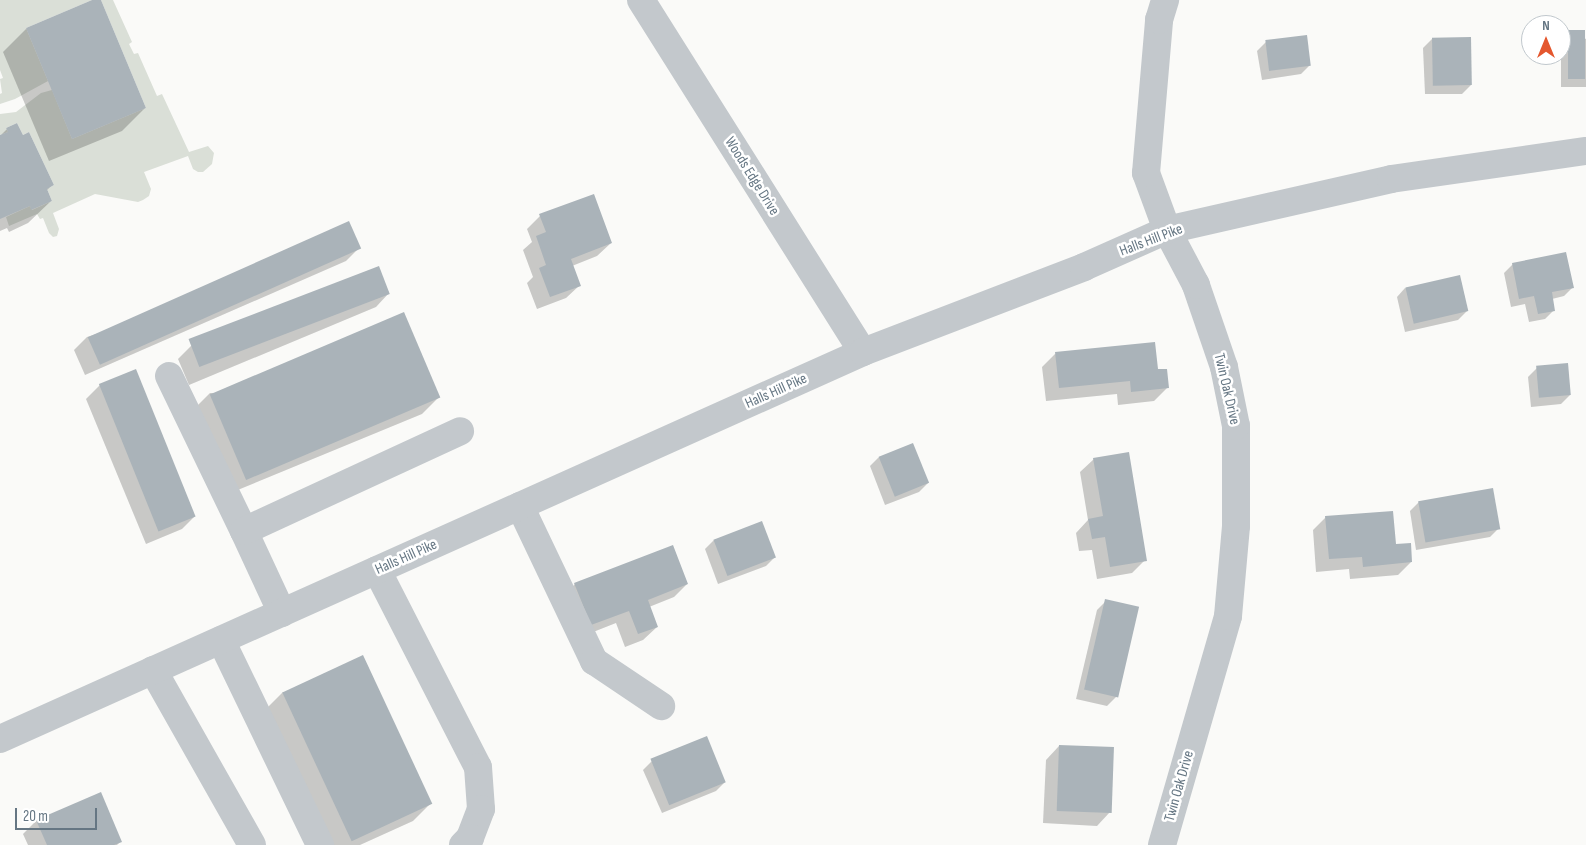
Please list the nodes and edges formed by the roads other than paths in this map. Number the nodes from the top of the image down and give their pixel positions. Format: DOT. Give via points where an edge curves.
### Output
graph roads {
  1 [pos="641,0"];
  2 [pos="1165,0"];
  3 [pos="1586,151"];
  4 [pos="1167,230"];
  5 [pos="863,352"];
  6 [pos="169,376"];
  7 [pos="460,431"];
  8 [pos="520,506"];
  9 [pos="244,532"];
  10 [pos="377,570"];
  11 [pos="282,612"];
  12 [pos="221,640"];
  13 [pos="154,670"];
  14 [pos="661,706"];
  15 [pos="0,739"];
  16 [pos="252,845"];
  17 [pos="320,845"];
  18 [pos="463,845"];
  19 [pos="1162,845"];
  1 -- 5 [label="street, Woods Edge Drive"];
  2 -- 4 [label="street, Twin Oak Drive" via="1159,20 1146,174"];
  3 -- 4 [label="street, Halls Hill Pike" via="1392,179"];
  4 -- 5 [label="street, Halls Hill Pike" via="1084,267"];
  4 -- 19 [label="street, Twin Oak Drive" via="1196,285 1224,367 1236,426 1236,526 1228,616"];
  5 -- 8 [label="street, Halls Hill Pike"];
  6 -- 9 [label="street"];
  7 -- 9 [label="street"];
  8 -- 10 [label="street, Halls Hill Pike"];
  8 -- 14 [label="street" via="594,661"];
  9 -- 11 [label="street"];
  10 -- 11 [label="street, Halls Hill Pike"];
  10 -- 18 [label="street" via="478,767 481,809 470,838"];
  11 -- 12 [label="street, Halls Hill Pike"];
  12 -- 13 [label="street, Halls Hill Pike"];
  12 -- 17 [label="street"];
  13 -- 15 [label="street, Halls Hill Pike"];
  13 -- 16 [label="street"];
}
